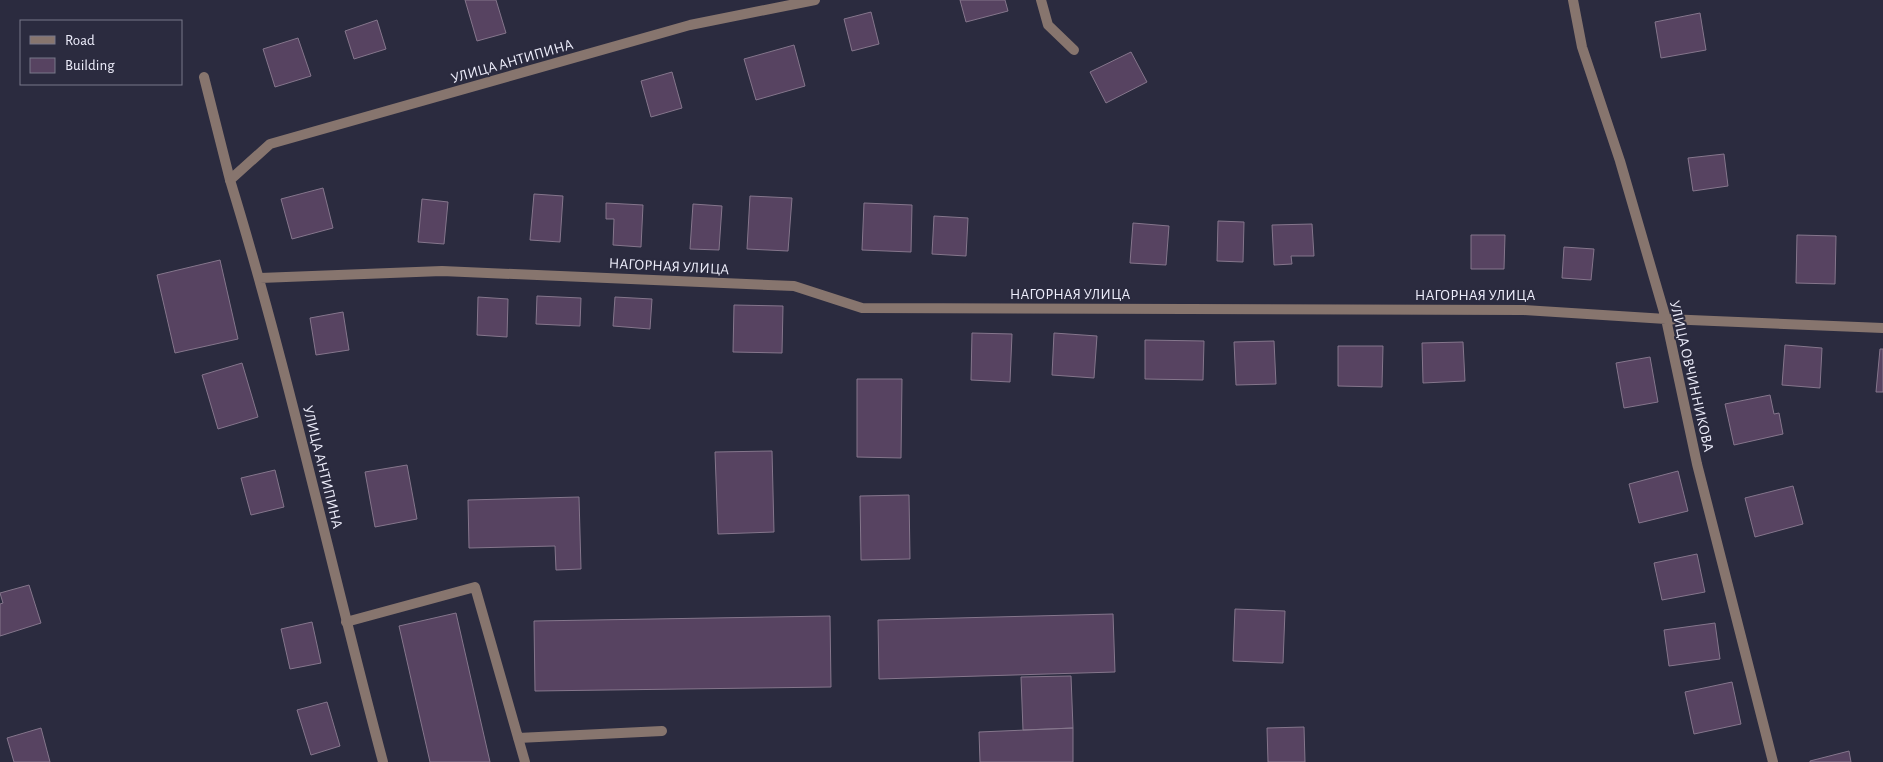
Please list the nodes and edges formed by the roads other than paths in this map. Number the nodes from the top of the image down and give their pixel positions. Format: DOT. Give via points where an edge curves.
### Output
graph roads {
  1 [pos="816,0"];
  2 [pos="1041,0"];
  3 [pos="1573,0"];
  4 [pos="1074,50"];
  5 [pos="204,77"];
  6 [pos="230,180"];
  7 [pos="260,278"];
  8 [pos="1666,319"];
  9 [pos="1883,328"];
  10 [pos="346,622"];
  11 [pos="662,731"];
  12 [pos="518,738"];
  13 [pos="383,762"];
  14 [pos="525,762"];
  15 [pos="1773,762"];
  1 -- 6 [label="street, УЛИЦА АНТИПИНА" via="690,25 270,144"];
  2 -- 4 [label="street" via="1048,25"];
  3 -- 8 [label="street, УЛИЦА ОВЧИННИКОВА" via="1582,47 1620,161"];
  5 -- 6 [label="street, УЛИЦА АНТИПИНА"];
  6 -- 7 [label="street, УЛИЦА АНТИПИНА"];
  7 -- 8 [label="street, НАГОРНАЯ УЛИЦА" via="442,271 794,286 862,308 1524,310"];
  7 -- 10 [label="street, УЛИЦА АНТИПИНА"];
  8 -- 9 [label="street, НАГОРНАЯ УЛИЦА"];
  8 -- 15 [label="street, УЛИЦА ОВЧИННИКОВА" via="1697,464"];
  10 -- 12 [label="street" via="476,587"];
  10 -- 13 [label="street, УЛИЦА АНТИПИНА"];
  11 -- 12 [label="street"];
  12 -- 14 [label="street"];
}
